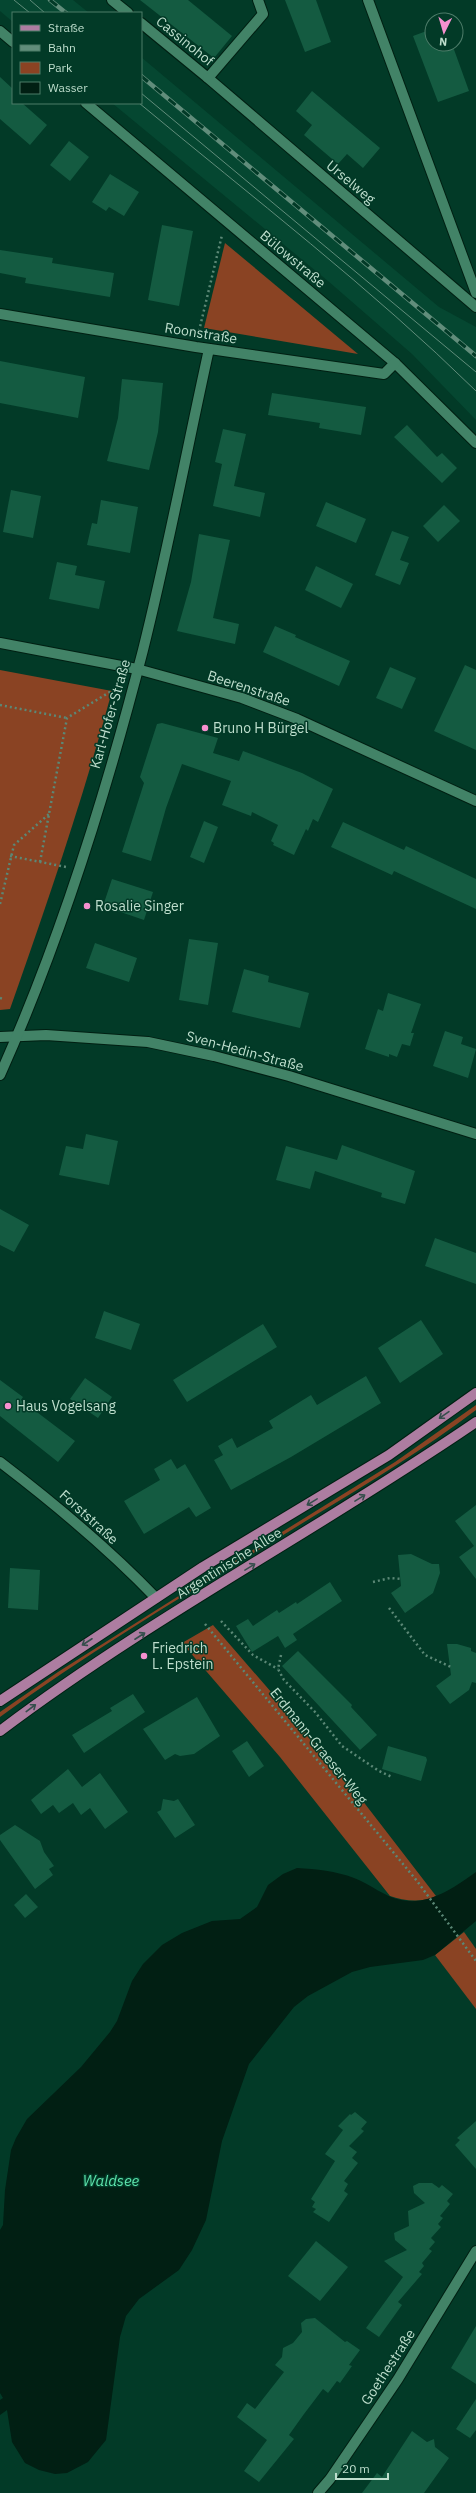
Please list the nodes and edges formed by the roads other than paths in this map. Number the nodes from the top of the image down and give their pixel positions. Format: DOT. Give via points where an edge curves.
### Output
graph roads {
  1 [pos="112,0"];
  2 [pos="258,0"];
  3 [pos="368,0"];
  4 [pos="127,12"];
  5 [pos="142,25"];
  6 [pos="0,31"];
  7 [pos="12,41"];
  8 [pos="208,78"];
  9 [pos="87,104"];
  10 [pos="476,293"];
  11 [pos="476,307"];
  12 [pos="0,314"];
  13 [pos="209,349"];
  14 [pos="395,363"];
  15 [pos="476,443"];
  16 [pos="0,643"];
  17 [pos="137,669"];
  18 [pos="476,801"];
  19 [pos="17,1036"];
  20 [pos="0,1037"];
  21 [pos="0,1075"];
  22 [pos="476,1134"];
  23 [pos="476,1393"];
  24 [pos="476,1422"];
  25 [pos="0,1462"];
  26 [pos="156,1598"];
  27 [pos="0,1700"];
  28 [pos="0,1731"];
  29 [pos="476,2251"];
  30 [pos="318,2493"];
  1 -- 4 [label="street"];
  2 -- 8 [label="street, Cassinohof" via="263,14"];
  3 -- 10 [label="street"];
  5 -- 8 [label="street, Cassinohof"];
  6 -- 7 [label="street"];
  8 -- 11 [label="street, Urselweg"];
  9 -- 14 [label="street, Bülowstraße"];
  12 -- 13 [label="street, Roonstraße"];
  13 -- 14 [label="street, Roonstraße" via="384,374"];
  13 -- 17 [label="street, Karl-Hofer-Straße"];
  14 -- 15 [label="street, Bülowstraße"];
  16 -- 17 [label="street, Beerenstraße"];
  17 -- 18 [label="street, Beerenstraße" via="242,698 297,719"];
  17 -- 19 [label="street, Karl-Hofer-Straße" via="79,870"];
  19 -- 20 [label="street, Sven-Hedin-Straße"];
  19 -- 21 [label="street, Karl-Hofer-Straße"];
  19 -- 22 [label="street, Sven-Hedin-Straße" via="102,1037 148,1042 207,1054 289,1076"];
  23 -- 26 [label="main road, Argentinische Allee, one-way" via="389,1455"];
  28 -- 24 [label="main road, Argentinische Allee, one-way" via="148,1630 402,1473"];
  25 -- 26 [label="street, Forststraße" via="53,1503 133,1574"];
  26 -- 27 [label="main road, Argentinische Allee, one-way"];
  29 -- 30 [label="street, Goethestraße" via="398,2379"];
}
